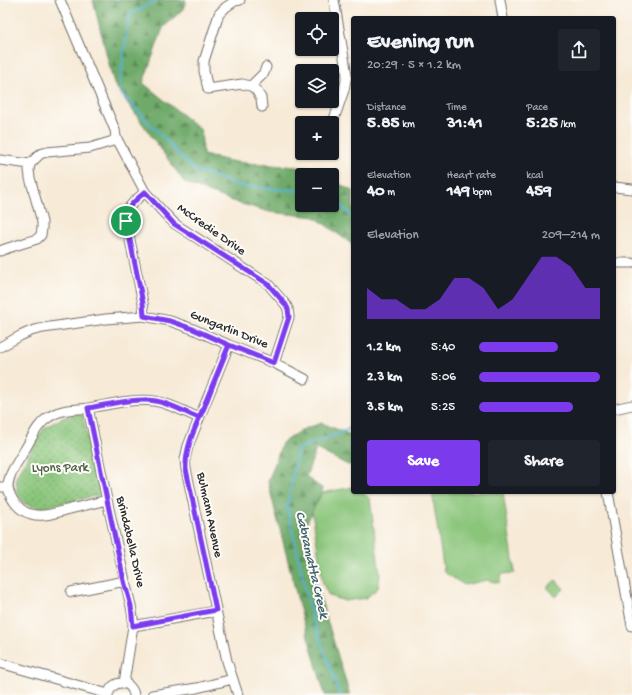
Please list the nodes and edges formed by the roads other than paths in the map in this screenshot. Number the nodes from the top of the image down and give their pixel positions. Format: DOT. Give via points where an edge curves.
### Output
graph roads {
  1 [pos="60,0"];
  2 [pos="240,0"];
  3 [pos="334,0"];
  4 [pos="500,0"];
  5 [pos="503,16"];
  6 [pos="266,67"];
  7 [pos="350,74"];
  8 [pos="251,86"];
  9 [pos="262,107"];
  10 [pos="335,116"];
  11 [pos="116,137"];
  12 [pos="0,160"];
  13 [pos="30,164"];
  14 [pos="616,187"];
  15 [pos="632,189"];
  16 [pos="145,192"];
  17 [pos="0,251"];
  18 [pos="616,263"];
  19 [pos="632,263"];
  20 [pos="144,316"];
  21 [pos="229,345"];
  22 [pos="0,347"];
  23 [pos="274,363"];
  24 [pos="305,379"];
  25 [pos="632,405"];
  26 [pos="88,408"];
  27 [pos="616,409"];
  28 [pos="199,418"];
  29 [pos="4,487"];
  30 [pos="608,494"];
  31 [pos="107,500"];
  32 [pos="124,581"];
  33 [pos="71,592"];
  34 [pos="216,610"];
  35 [pos="133,626"];
  36 [pos="632,626"];
  37 [pos="0,662"];
  38 [pos="233,679"];
  39 [pos="124,683"];
  40 [pos="108,694"];
  41 [pos="134,695"];
  42 [pos="152,695"];
  43 [pos="238,695"];
  1 -- 11 [label="street, McCredie Drive"];
  2 -- 8 [label="street" via="219,14 204,61 204,71 208,89 242,84"];
  3 -- 7 [label="street"];
  4 -- 5 [label="street"];
  6 -- 8 [label="street" via="264,73"];
  7 -- 10 [label="street"];
  8 -- 9 [label="street" via="261,98"];
  11 -- 13 [label="street" via="113,141 90,148 40,154"];
  11 -- 16 [label="street, McCredie Drive"];
  12 -- 13 [label="street"];
  13 -- 17 [label="street" via="30,178 42,222 41,235 37,239"];
  14 -- 15 [label="street"];
  16 -- 20 [label="street" via="130,206 126,214"];
  16 -- 23 [label="street, McCredie Drive" via="174,224 268,284 286,305 289,317"];
  18 -- 19 [label="street"];
  20 -- 21 [label="street, Gungarlin Drive" via="170,321"];
  20 -- 22 [label="street, Gungarlin Drive" via="43,328 31,331"];
  21 -- 23 [label="street, Gungarlin Drive"];
  21 -- 28 [label="street, Bulmann Avenue"];
  23 -- 24 [label="street, Gungarlin Drive"];
  25 -- 27 [label="street"];
  26 -- 28 [label="street" via="147,400 163,403"];
  26 -- 29 [label="street" via="61,412 44,420"];
  26 -- 31 [label="street, Brindabella Drive"];
  28 -- 34 [label="street, Bulmann Avenue" via="185,459"];
  29 -- 31 [label="street" via="17,505 32,515 53,513"];
  30 -- 36 [label="street"];
  31 -- 32 [label="street, Brindabella Drive"];
  32 -- 33 [label="street"];
  32 -- 35 [label="street, Brindabella Drive"];
  34 -- 35 [label="street"];
  34 -- 38 [label="street, Bulmann Avenue"];
  35 -- 39 [label="street, Brindabella Drive"];
  37 -- 40 [label="street"];
  38 -- 42 [label="street"];
  38 -- 43 [label="street, Bulmann Avenue"];
  39 -- 40 [label="street" via="113,686"];
  39 -- 41 [label="street" via="131,687"];
}
